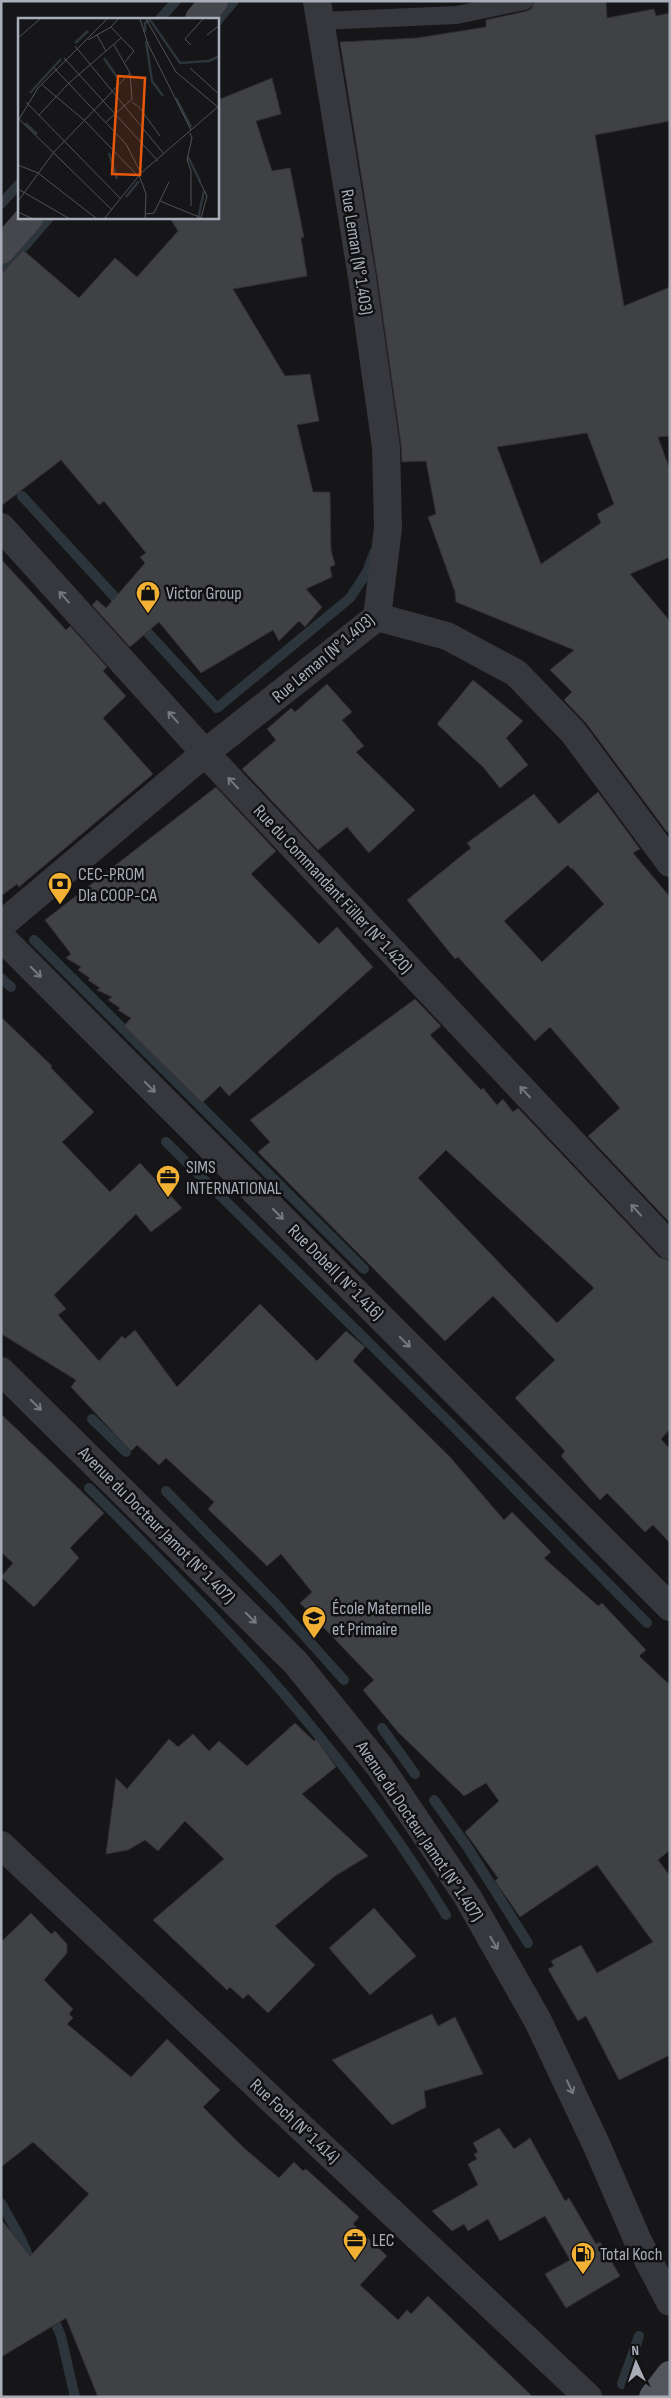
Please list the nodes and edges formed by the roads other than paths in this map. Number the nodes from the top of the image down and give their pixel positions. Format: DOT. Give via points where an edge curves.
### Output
graph roads {
  1 [pos="214,1"];
  2 [pos="524,1"];
  3 [pos="319,11"];
  4 [pos="200,18"];
  5 [pos="28,219"];
  6 [pos="1,250"];
  7 [pos="1,527"];
  8 [pos="377,617"];
  9 [pos="205,753"];
  10 [pos="670,863"];
  11 [pos="1,925"];
  12 [pos="1,937"];
  13 [pos="670,1246"];
  14 [pos="1,1371"];
  15 [pos="670,1607"];
  16 [pos="1,1845"];
  17 [pos="670,2302"];
  18 [pos="588,2397"];
  1 -- 4 [label="street"];
  2 -- 3 [label="lane" via="457,15"];
  3 -- 8 [label="street, Rue Leman (N° 1.403)" via="386,448 388,528"];
  5 -- 6 [label="street"];
  9 -- 7 [label="street, Rue du Commandant Füller (N° 1.420), one-way"];
  8 -- 9 [label="street, Rue Leman (N° 1.403)"];
  8 -- 10 [label="street" via="446,636 516,673 573,732"];
  9 -- 11 [label="street, Rue Leman (N° 1.403)"];
  13 -- 9 [label="street, Rue du Commandant Füller (N° 1.420), one-way"];
  12 -- 15 [label="street, Rue Dobell ( N° 1.416), one-way"];
  14 -- 17 [label="street, Avenue du Docteur Jamot (N° 1.407), one-way" via="296,1663 380,1767 467,1896 538,2021 638,2241"];
  16 -- 18 [label="street, Rue Foch (N° 1.414)"];
}
